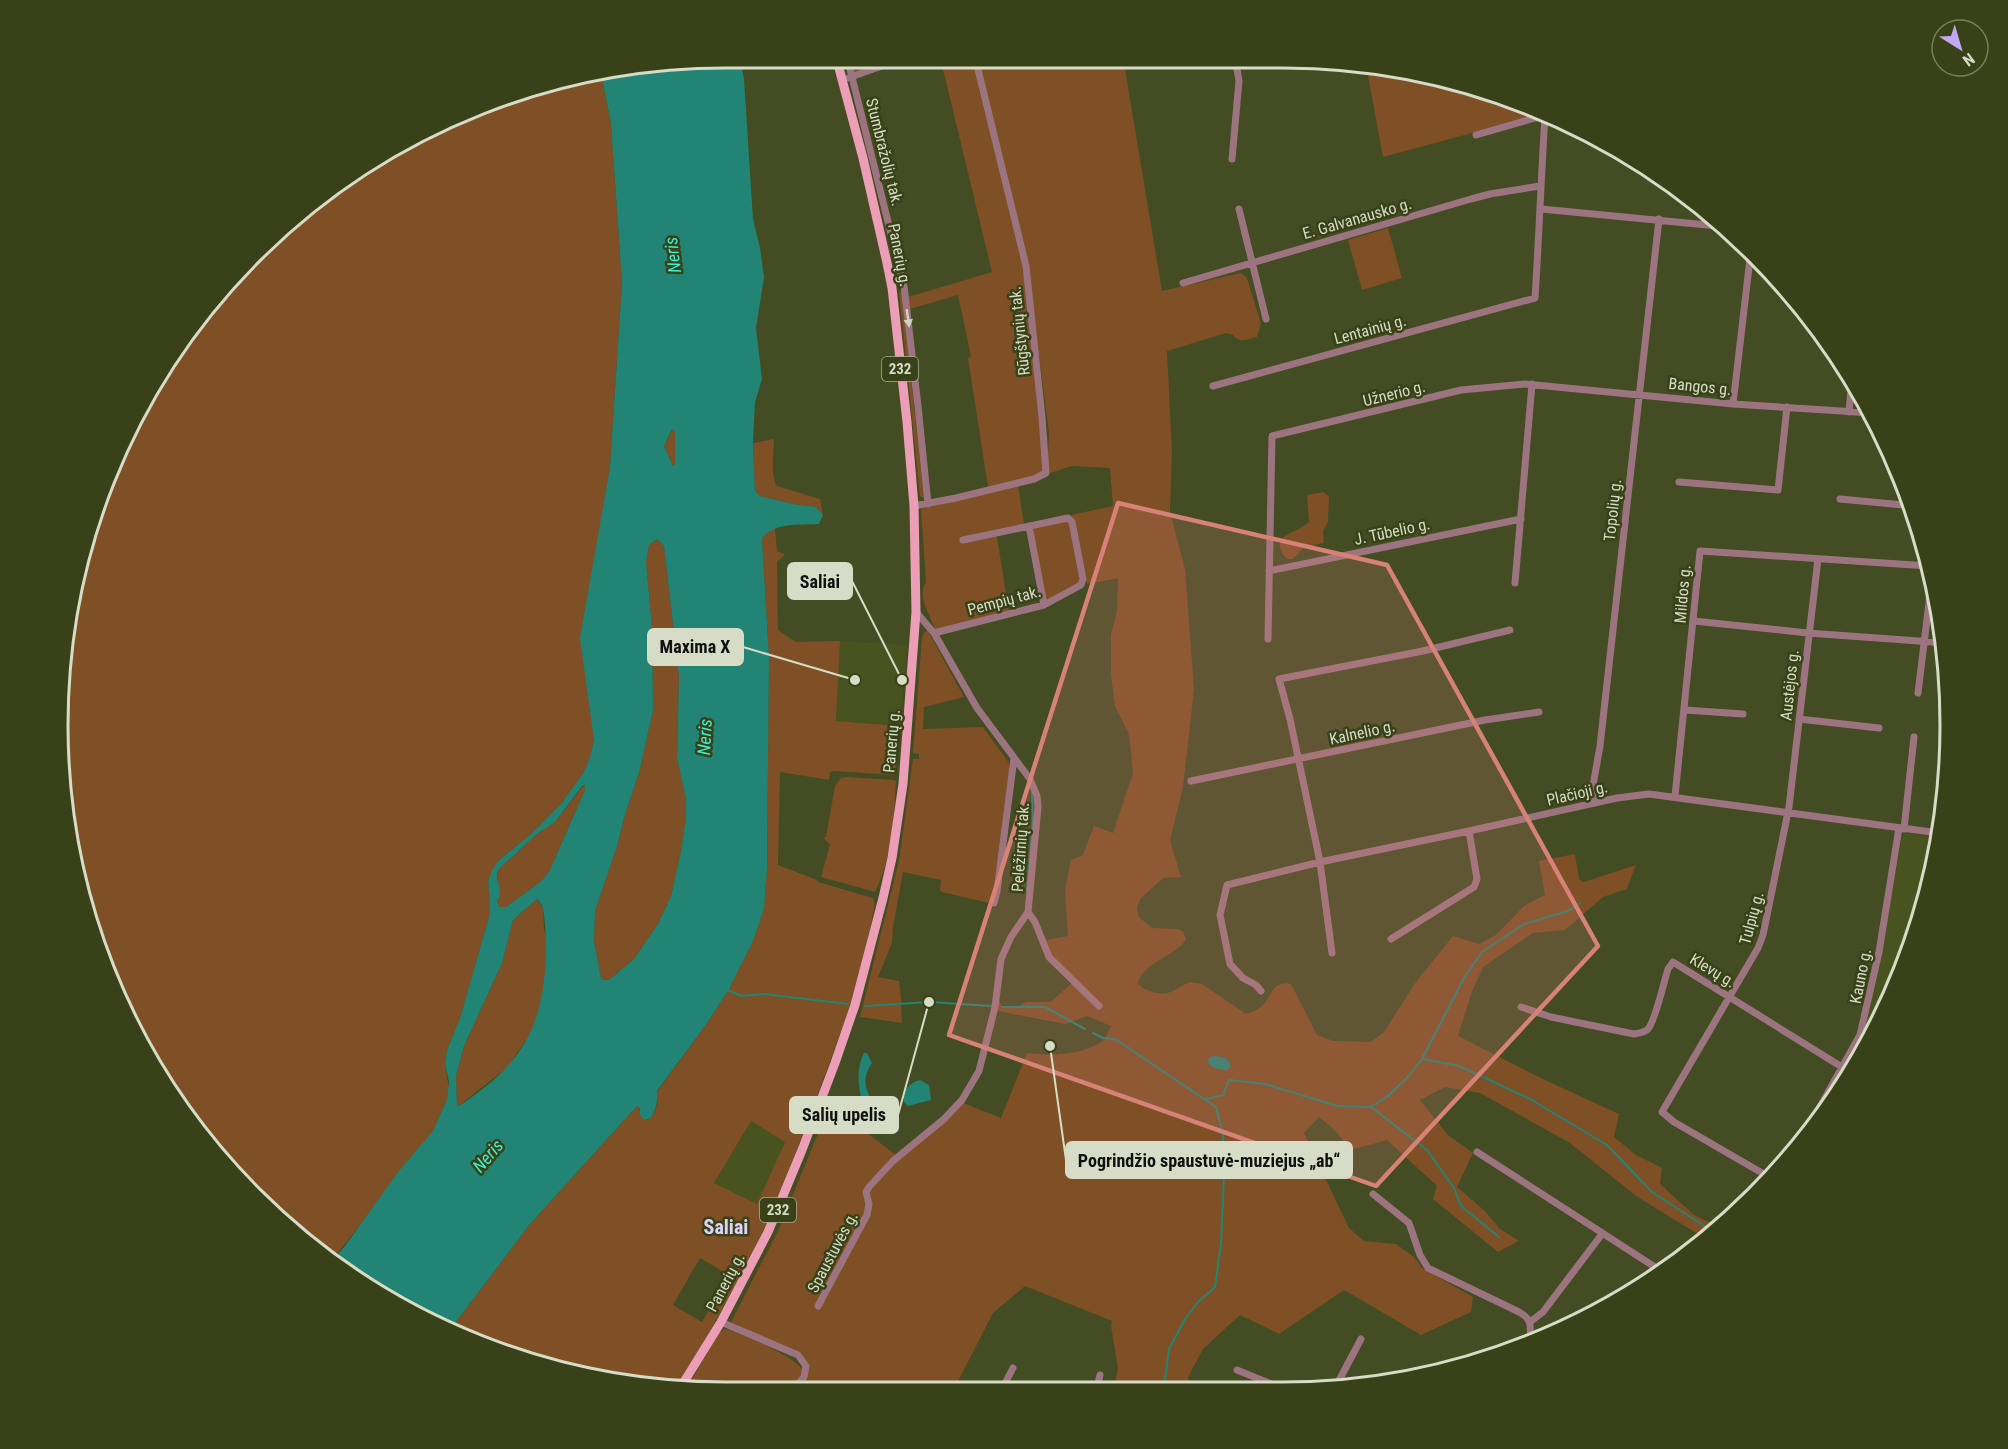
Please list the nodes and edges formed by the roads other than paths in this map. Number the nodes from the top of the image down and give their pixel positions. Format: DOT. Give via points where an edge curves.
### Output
graph roads {
  1 [pos="842,68"];
  2 [pos="847,68"];
  3 [pos="877,68"];
  4 [pos="978,68"];
  5 [pos="1237,68"];
  6 [pos="847,79"];
  7 [pos="1535,118"];
  8 [pos="1545,122"];
  9 [pos="1476,135"];
  10 [pos="1232,159"];
  11 [pos="1540,186"];
  12 [pos="1239,209"];
  13 [pos="1541,209"];
  14 [pos="1659,219"];
  15 [pos="1710,225"];
  16 [pos="1749,261"];
  17 [pos="1251,263"];
  18 [pos="1183,283"];
  19 [pos="1266,319"];
  20 [pos="1528,384"];
  21 [pos="1213,386"];
  22 [pos="1639,394"];
  23 [pos="1851,394"];
  24 [pos="1733,404"];
  25 [pos="1787,407"];
  26 [pos="1849,412"];
  27 [pos="1861,413"];
  28 [pos="1679,482"];
  29 [pos="1840,499"];
  30 [pos="928,504"];
  31 [pos="1903,505"];
  32 [pos="914,506"];
  33 [pos="1521,519"];
  34 [pos="1029,526"];
  35 [pos="963,540"];
  36 [pos="1818,559"];
  37 [pos="1921,565"];
  38 [pos="1269,571"];
  39 [pos="1515,583"];
  40 [pos="1929,603"];
  41 [pos="1044,605"];
  42 [pos="916,612"];
  43 [pos="1694,621"];
  44 [pos="1510,630"];
  45 [pos="934,633"];
  46 [pos="1808,633"];
  47 [pos="1268,639"];
  48 [pos="1925,642"];
  49 [pos="1935,642"];
  50 [pos="1918,693"];
  51 [pos="1684,710"];
  52 [pos="1539,712"];
  53 [pos="1743,714"];
  54 [pos="1799,719"];
  55 [pos="1879,728"];
  56 [pos="1914,737"];
  57 [pos="1014,758"];
  58 [pos="1298,759"];
  59 [pos="1191,781"];
  60 [pos="1675,796"];
  61 [pos="1594,803"];
  62 [pos="1787,814"];
  63 [pos="1902,829"];
  64 [pos="1469,831"];
  65 [pos="1931,832"];
  66 [pos="1320,862"];
  67 [pos="994,903"];
  68 [pos="1028,912"];
  69 [pos="1391,939"];
  70 [pos="1332,953"];
  71 [pos="1261,991"];
  72 [pos="1730,997"];
  73 [pos="995,1006"];
  74 [pos="1099,1006"];
  75 [pos="1521,1007"];
  76 [pos="1855,1048"];
  77 [pos="1843,1068"];
  78 [pos="1477,1152"];
  79 [pos="1763,1173"];
  80 [pos="1373,1194"];
  81 [pos="1602,1234"];
  82 [pos="1655,1267"];
  83 [pos="818,1306"];
  84 [pos="721,1322"];
  85 [pos="1530,1322"];
  86 [pos="1530,1333"];
  87 [pos="1361,1339"];
  88 [pos="1013,1368"];
  89 [pos="1237,1370"];
  90 [pos="1100,1375"];
  91 [pos="1339,1379"];
  92 [pos="685,1380"];
  93 [pos="800,1382"];
  94 [pos="1006,1382"];
  95 [pos="1099,1382"];
  96 [pos="1267,1382"];
  1 -- 6 [label="main road, Panerių g. / 232"];
  2 -- 6 [label="street, Stumbražolių tak."];
  3 -- 6 [label="street"];
  4 -- 30 [label="street, Rūgštynių tak." via="1026,266 1046,472 1034,479"];
  5 -- 10 [label="street"];
  6 -- 30 [label="street, Stumbražolių tak., one-way" via="904,286"];
  6 -- 32 [label="main road, Panerių g. / 232" via="892,288"];
  7 -- 9 [label="street"];
  8 -- 11 [label="street"];
  11 -- 13 [label="street"];
  11 -- 17 [label="street, E. Galvanausko g." via="1480,197"];
  12 -- 17 [label="street"];
  13 -- 14 [label="street"];
  13 -- 21 [label="street, Lentainių g." via="1535,298"];
  14 -- 15 [label="street"];
  14 -- 22 [label="street, Topolių g."];
  16 -- 24 [label="street"];
  17 -- 18 [label="street, E. Galvanausko g."];
  17 -- 19 [label="street"];
  20 -- 22 [label="street, Bangos g."];
  20 -- 33 [label="street"];
  20 -- 38 [label="street, Užnerio g." via="1461,390 1272,436"];
  22 -- 24 [label="street, Bangos g."];
  22 -- 61 [label="street, Topolių g." via="1592,791"];
  23 -- 26 [label="street"];
  24 -- 25 [label="street, Bangos g."];
  25 -- 26 [label="street, Bangos g."];
  25 -- 28 [label="street" via="1778,490"];
  26 -- 27 [label="street, Bangos g."];
  29 -- 31 [label="street"];
  30 -- 32 [label="street, Rūgštynių tak."];
  32 -- 42 [label="main road, Panerių g. / 232"];
  33 -- 38 [label="street, J. Tūbelio g."];
  33 -- 39 [label="street"];
  34 -- 35 [label="street, Pempių tak."];
  34 -- 41 [label="street"];
  34 -- 41 [label="street, Pempių tak." via="1068,518 1083,579 1081,585"];
  36 -- 37 [label="street, Mildos g."];
  36 -- 43 [label="street, Mildos g." via="1700,551"];
  36 -- 46 [label="street, Austėjos g."];
  38 -- 47 [label="street"];
  40 -- 48 [label="street"];
  41 -- 45 [label="street, Pempių tak."];
  42 -- 45 [label="street, Pelėžirnių tak."];
  42 -- 84 [label="main road, Panerių g. / 232" via="899,814 865,970 788,1185"];
  43 -- 46 [label="street"];
  43 -- 51 [label="street, Mildos g."];
  44 -- 58 [label="street" via="1279,680"];
  45 -- 57 [label="street, Pelėžirnių tak." via="972,701"];
  46 -- 48 [label="street"];
  46 -- 54 [label="street, Austėjos g."];
  48 -- 49 [label="street"];
  48 -- 50 [label="street"];
  51 -- 53 [label="street"];
  51 -- 60 [label="street, Mildos g."];
  52 -- 58 [label="street, Kalnelio g."];
  54 -- 55 [label="street"];
  54 -- 62 [label="street, Austėjos g."];
  56 -- 63 [label="street"];
  57 -- 67 [label="street"];
  57 -- 68 [label="street, Pelėžirnių tak." via="1030,778 1037,796"];
  58 -- 59 [label="street, Kalnelio g."];
  58 -- 66 [label="street"];
  60 -- 61 [label="street, Plačioji g." via="1641,795"];
  60 -- 62 [label="street, Plačioji g."];
  61 -- 64 [label="street, Plačioji g."];
  62 -- 63 [label="street, Plačioji g."];
  62 -- 72 [label="street, Tulpių g." via="1763,935"];
  63 -- 65 [label="street, Plačioji g."];
  63 -- 76 [label="street, Kauno g." via="1866,1016"];
  64 -- 66 [label="street, Plačioji g."];
  64 -- 69 [label="street" via="1477,879 1474,887"];
  66 -- 70 [label="street"];
  66 -- 71 [label="street, Plačioji g." via="1227,885 1220,915 1230,964"];
  68 -- 73 [label="street, Pelėžirnių tak." via="1000,959"];
  68 -- 74 [label="street" via="1049,957"];
  72 -- 75 [label="street, Klevų g." via="1673,962 1650,1027 1640,1033 1551,1017"];
  72 -- 77 [label="street, Klevų g."];
  72 -- 79 [label="street, Tulpių g." via="1662,1113"];
  73 -- 83 [label="street, Spaustuvės g." via="979,1071 944,1119 868,1187 867,1215"];
  78 -- 81 [label="street"];
  80 -- 85 [label="street" via="1409,1222 1428,1268 1525,1315"];
  81 -- 82 [label="street"];
  81 -- 85 [label="street" via="1543,1312"];
  84 -- 92 [label="main road, Panerių g. / 232"];
  84 -- 93 [label="street" via="798,1355 806,1366"];
  85 -- 86 [label="street"];
  87 -- 91 [label="street"];
  88 -- 94 [label="street"];
  89 -- 96 [label="street"];
  90 -- 95 [label="street"];
}
